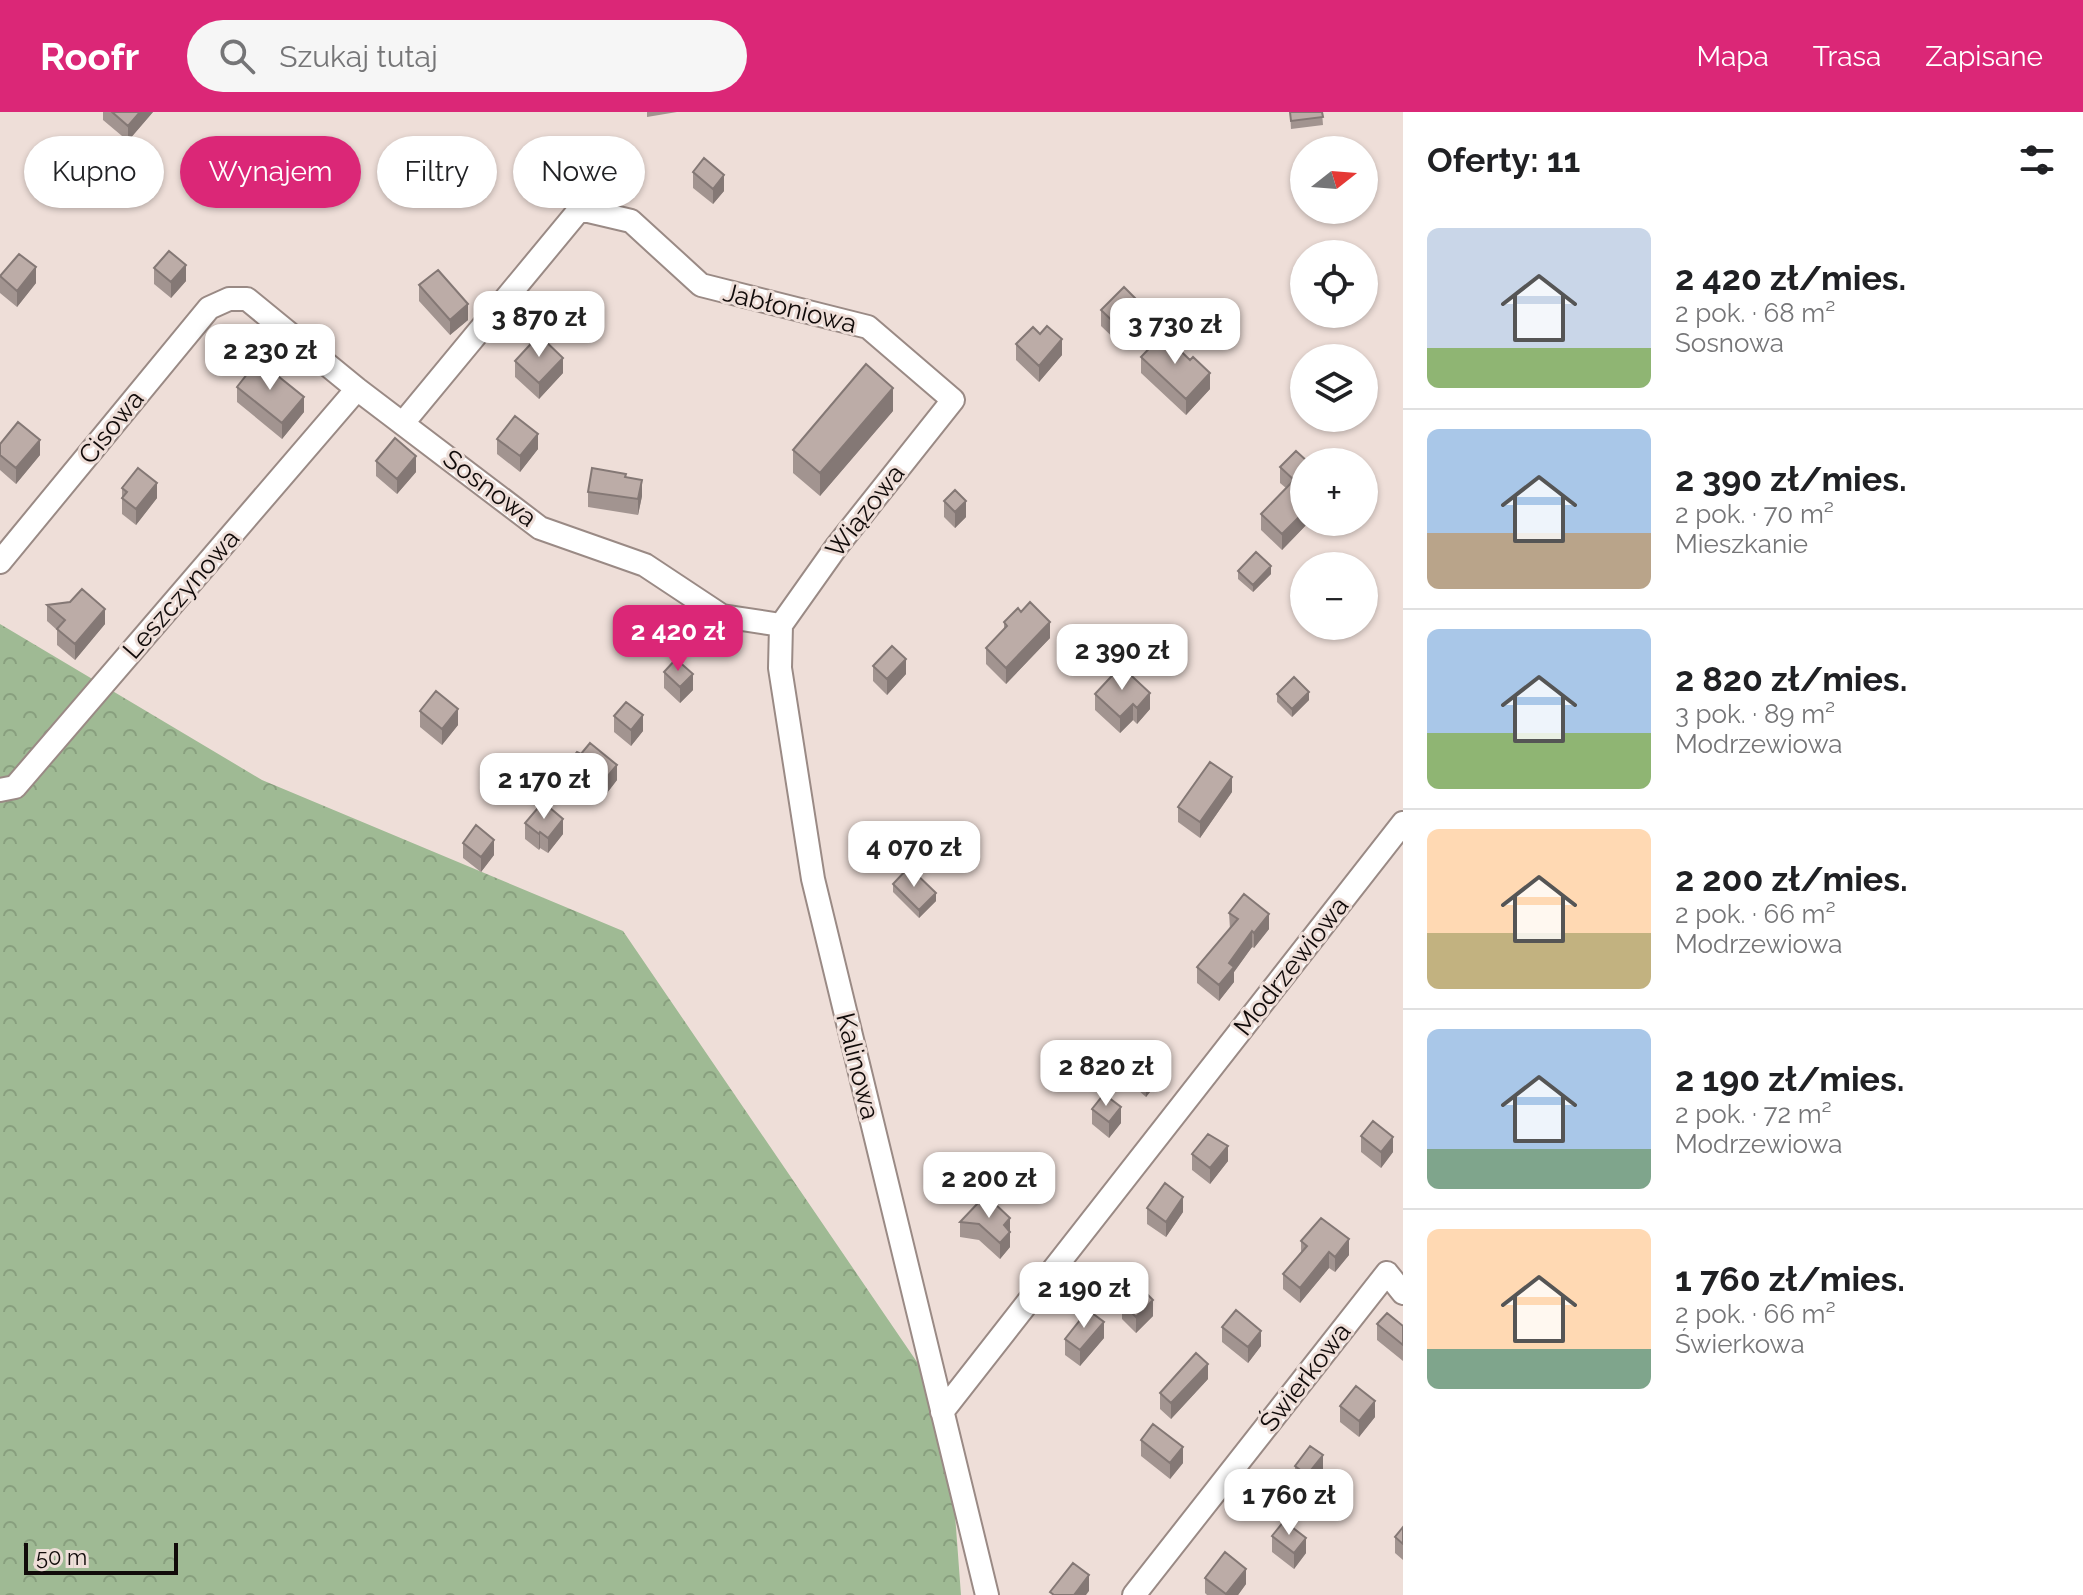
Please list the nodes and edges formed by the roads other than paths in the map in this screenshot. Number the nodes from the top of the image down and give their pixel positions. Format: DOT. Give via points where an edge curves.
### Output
graph roads {
  1 [pos="229,299"];
  2 [pos="357,389"];
  3 [pos="953,400"];
  4 [pos="403,423"];
  5 [pos="0,562"];
  6 [pos="781,625"];
  7 [pos="0,790"];
  8 [pos="1403,823"];
  9 [pos="1403,1293"];
  10 [pos="942,1412"];
  11 [pos="987,1595"];
  12 [pos="1134,1595"];
  1 -- 2 [label="street, Sosnowa" via="247,299"];
  1 -- 5 [label="street, Cisowa" via="209,308"];
  2 -- 4 [label="street, Sosnowa"];
  2 -- 7 [label="street, Leszczynowa" via="15,787"];
  3 -- 4 [label="street, Jabłoniowa" via="868,327 701,285 631,221 580,209"];
  3 -- 6 [label="street, Wiązowa"];
  4 -- 6 [label="street, Sosnowa" via="540,528 645,565 722,616"];
  6 -- 10 [label="street, Kalinowa" via="780,668 813,879"];
  8 -- 10 [label="street, Modrzewiowa"];
  9 -- 12 [label="street, Świerkowa" via="1387,1273"];
  10 -- 11 [label="street, Kalinowa"];
}
